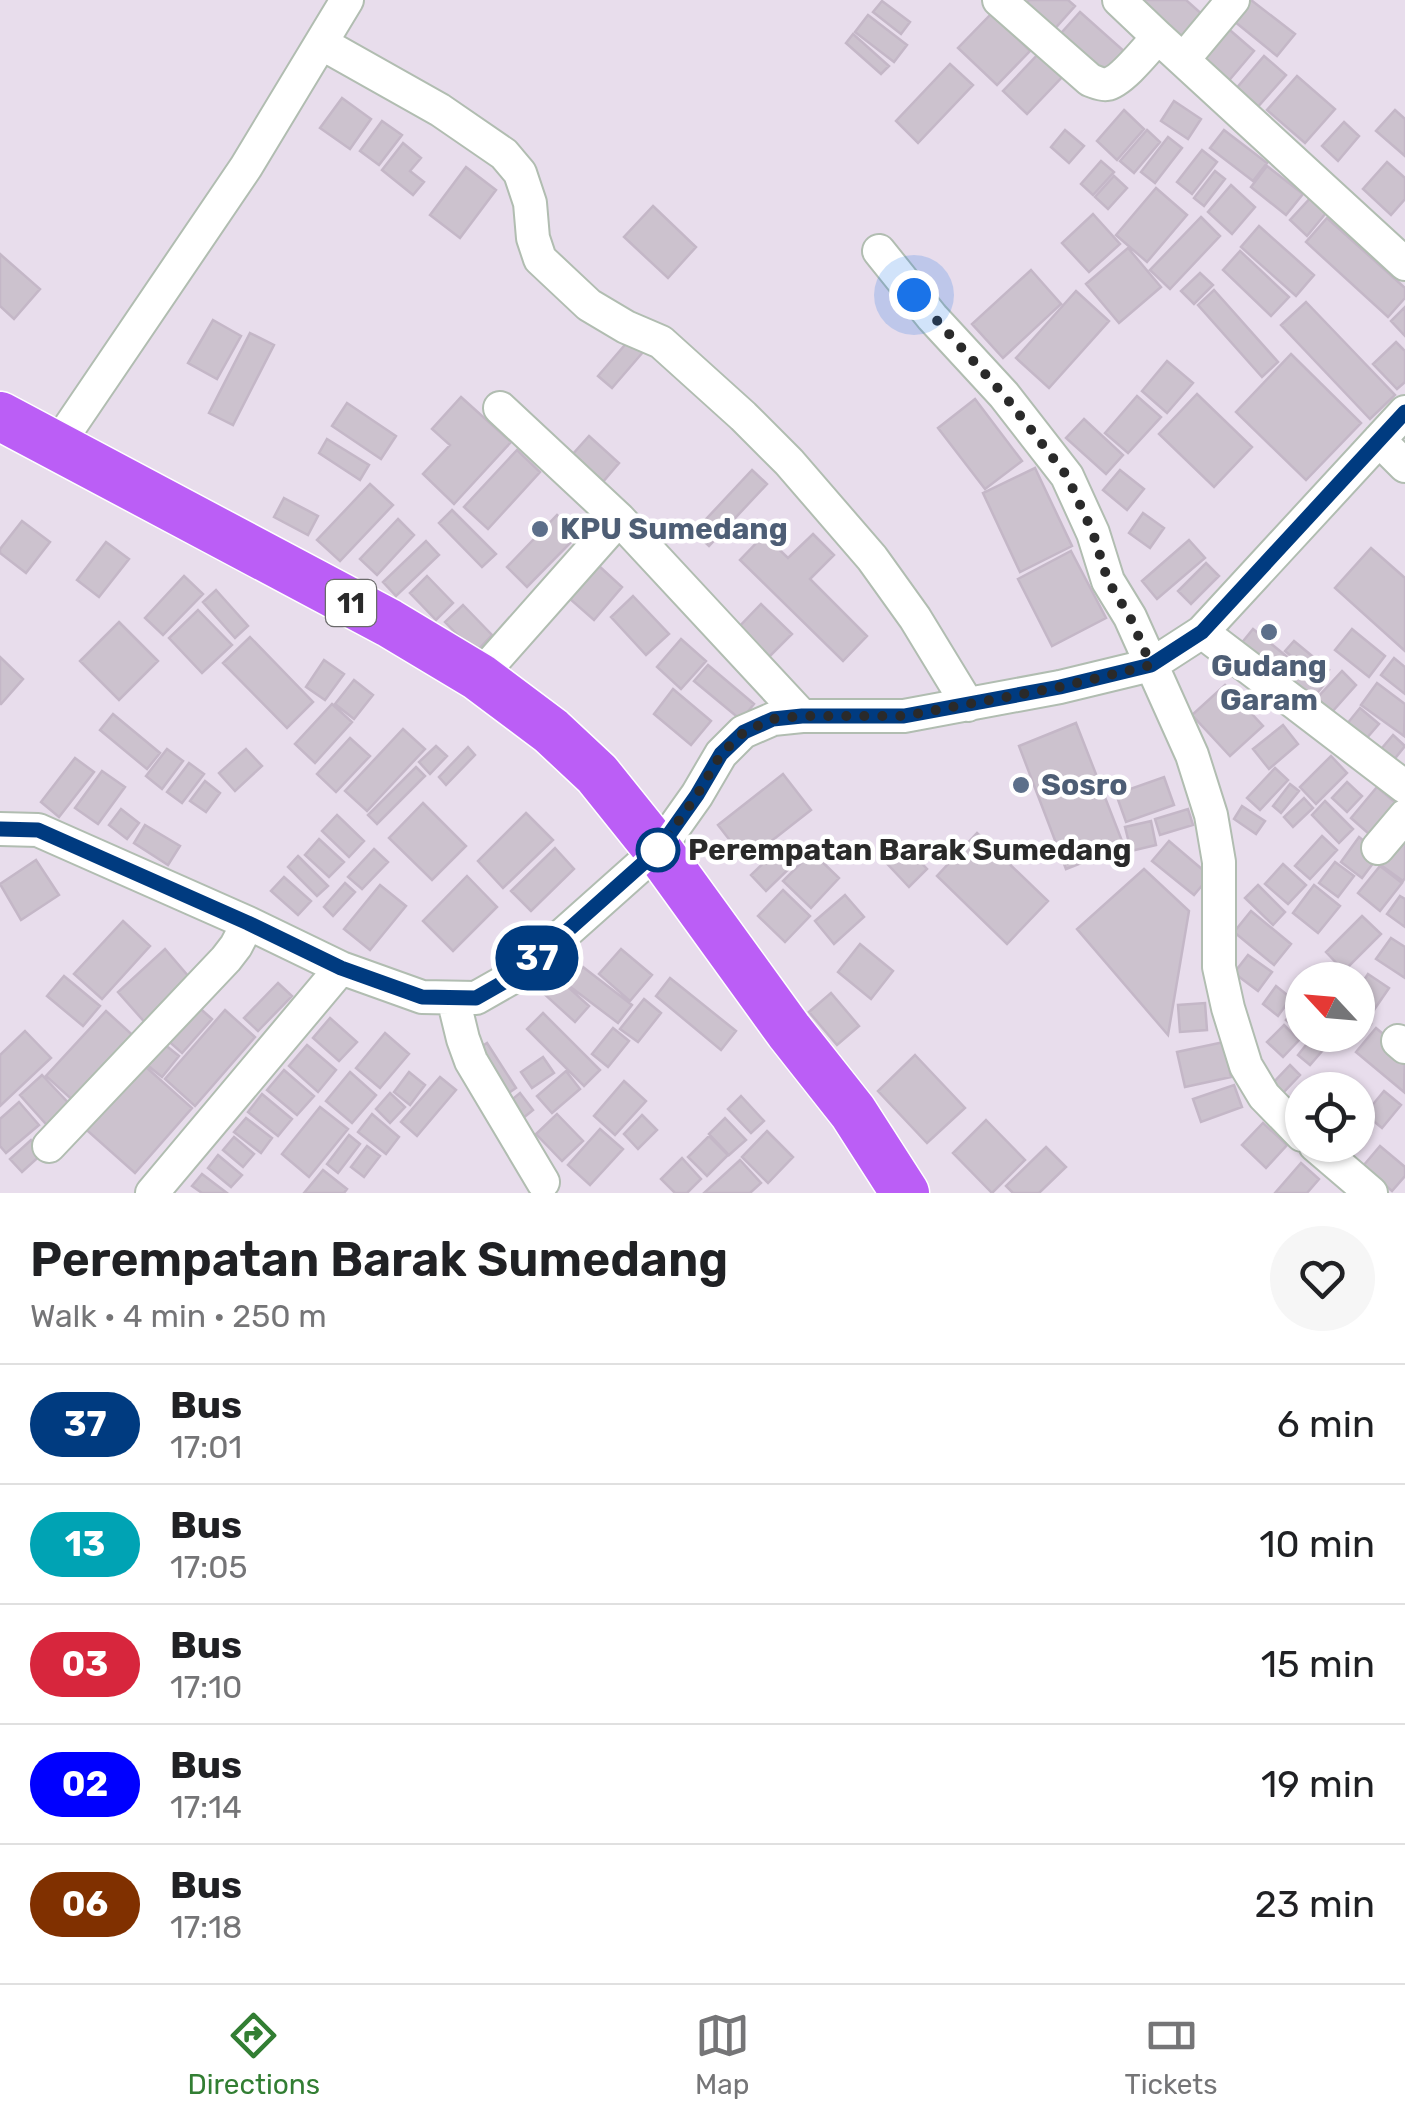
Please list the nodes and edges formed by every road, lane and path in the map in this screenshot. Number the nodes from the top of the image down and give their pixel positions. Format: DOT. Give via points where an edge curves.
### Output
graph roads {
  1 [pos="347,0"];
  2 [pos="1000,0"];
  3 [pos="1119,0"];
  4 [pos="1233,0"];
  5 [pos="1158,37"];
  6 [pos="320,43"];
  7 [pos="1183,60"];
  8 [pos="879,252"];
  9 [pos="1405,264"];
  10 [pos="500,408"];
  11 [pos="1405,412"];
  12 [pos="0,416"];
  13 [pos="1378,440"];
  14 [pos="56,446"];
  15 [pos="1405,466"];
  16 [pos="619,519"];
  17 [pos="1202,632"];
  18 [pos="1151,665"];
  19 [pos="478,677"];
  20 [pos="968,705"];
  21 [pos="802,716"];
  22 [pos="1405,787"];
  23 [pos="1405,816"];
  24 [pos="0,828"];
  25 [pos="1378,848"];
  26 [pos="658,850"];
  27 [pos="248,923"];
  28 [pos="341,968"];
  29 [pos="453,998"];
  30 [pos="1285,1117"];
  31 [pos="49,1146"];
  32 [pos="1335,1162"];
  33 [pos="543,1182"];
  34 [pos="152,1193"];
  35 [pos="905,1193"];
  36 [pos="1371,1193"];
  1 -- 6 [label="street"];
  2 -- 5 [label="street" via="1102,84 1118,78"];
  3 -- 5 [label="street"];
  4 -- 7 [label="street"];
  5 -- 7 [label="street"];
  6 -- 14 [label="street" via="246,167"];
  6 -- 20 [label="street" via="504,154 520,173 540,259 589,305 661,342 789,462 872,558"];
  7 -- 9 [label="street"];
  8 -- 18 [label="street" via="1067,476 1108,581"];
  10 -- 16 [label="street"];
  11 -- 13 [label="street"];
  12 -- 14 [label="highway, 11"];
  13 -- 15 [label="street"];
  13 -- 17 [label="street"];
  14 -- 19 [label="highway, 11"];
  16 -- 19 [label="street"];
  16 -- 21 [label="street"];
  17 -- 18 [label="street"];
  17 -- 22 [label="street"];
  18 -- 20 [label="street"];
  18 -- 30 [label="street" via="1211,815 1219,862 1219,966 1228,1008 1246,1066"];
  19 -- 26 [label="highway, 11" via="598,774"];
  20 -- 21 [label="street" via="904,716"];
  21 -- 26 [label="street" via="744,732 721,754"];
  23 -- 25 [label="street"];
  24 -- 27 [label="street" via="38,830"];
  26 -- 29 [label="street" via="520,973 476,998"];
  26 -- 35 [label="highway, 11" via="853,1112"];
  27 -- 28 [label="street"];
  27 -- 31 [label="street" via="226,959"];
  28 -- 29 [label="street" via="422,997"];
  28 -- 34 [label="street"];
  29 -- 33 [label="street" via="471,1061"];
  32 -- 36 [label="street"];
}
